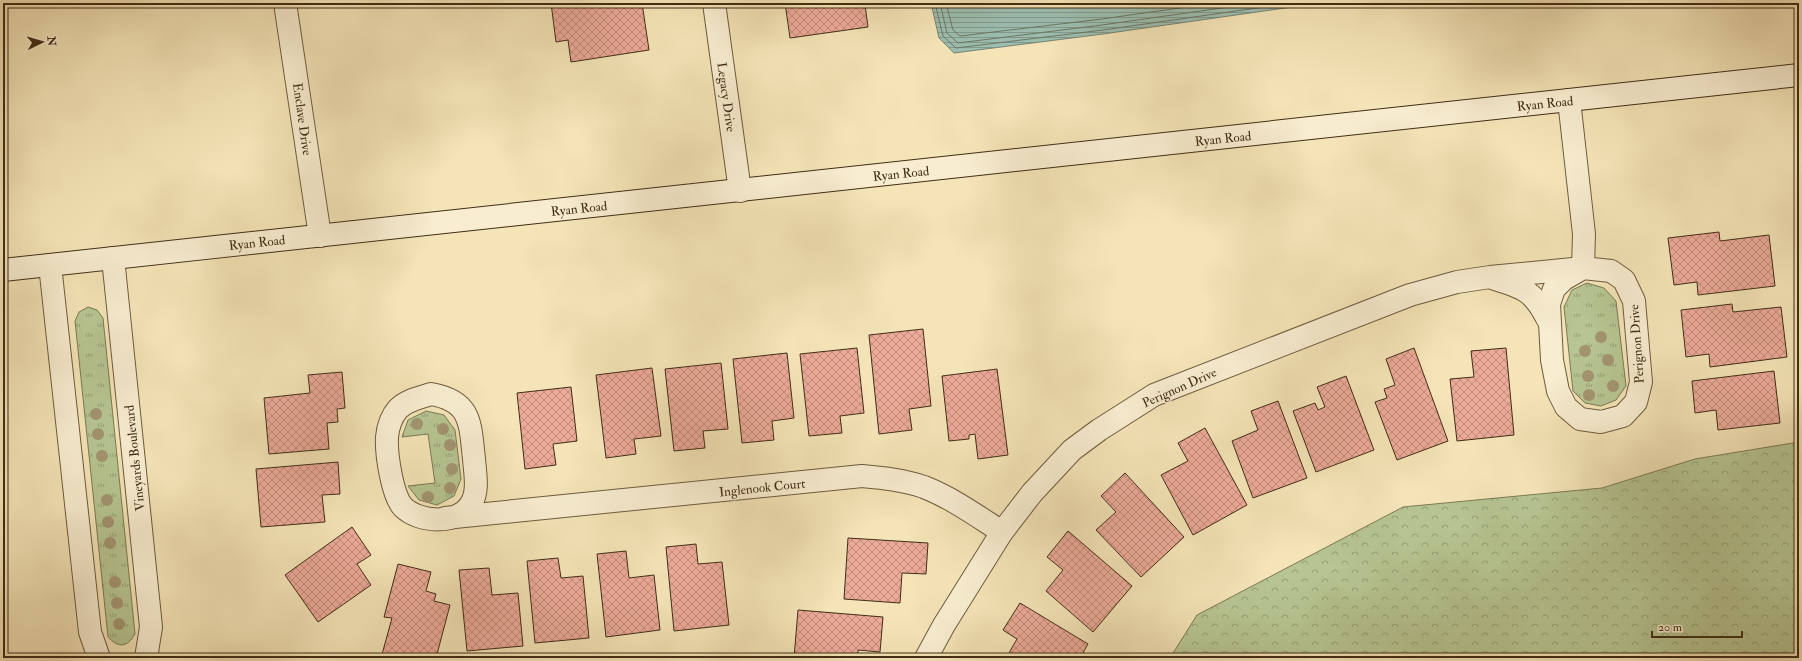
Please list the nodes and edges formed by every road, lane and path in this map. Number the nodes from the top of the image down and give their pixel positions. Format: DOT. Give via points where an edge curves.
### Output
graph roads {
  1 [pos="285,3"];
  2 [pos="714,3"];
  3 [pos="1799,75"];
  4 [pos="1569,100"];
  5 [pos="740,191"];
  6 [pos="320,236"];
  7 [pos="113,258"];
  8 [pos="50,265"];
  9 [pos="1583,268"];
  10 [pos="3,270"];
  11 [pos="1490,277"];
  12 [pos="1548,320"];
  13 [pos="474,468"];
  14 [pos="510,513"];
  15 [pos="445,518"];
  16 [pos="1002,532"];
  17 [pos="99,658"];
  18 [pos="146,658"];
  19 [pos="926,658"];
  1 -- 6 [label="street, Enclave Drive"];
  2 -- 5 [label="street, Legacy Drive"];
  3 -- 4 [label="street, Ryan Road"];
  4 -- 5 [label="street, Ryan Road"];
  4 -- 9 [label="street" via="1584,234"];
  5 -- 6 [label="street, Ryan Road"];
  6 -- 7 [label="street, Ryan Road"];
  7 -- 8 [label="street, Ryan Road"];
  7 -- 18 [label="street, Vineyards Boulevard" via="151,627"];
  8 -- 10 [label="street, Ryan Road"];
  8 -- 17 [label="street" via="90,632"];
  9 -- 11 [label="street, Perignon Drive"];
  9 -- 12 [label="street, Perignon Drive" via="1564,279 1554,289 1548,304"];
  9 -- 12 [label="street, Perignon Drive" via="1611,271 1624,280 1634,301 1641,382 1636,402 1623,416 1601,422 1580,419 1566,407 1558,391"];
  11 -- 12 [label="street, Perignon Drive" via="1516,285 1533,295"];
  11 -- 16 [label="street, Perignon Drive" via="1457,282 1410,295 1154,395 1072,450 1032,493"];
  13 -- 14 [label="street, Inglenook Court" via="486,494"];
  13 -- 15 [label="street, Inglenook Court" via="475,494 471,504 456,516"];
  13 -- 15 [label="street, Inglenook Court" via="469,422 457,403 446,397 431,394 409,401 398,410 390,422 387,438 392,487 397,499 403,507 421,517"];
  14 -- 15 [label="street, Inglenook Court"];
  14 -- 16 [label="street, Inglenook Court" via="862,476 901,480 923,487"];
  16 -- 19 [label="street, Perignon Drive"];
}
